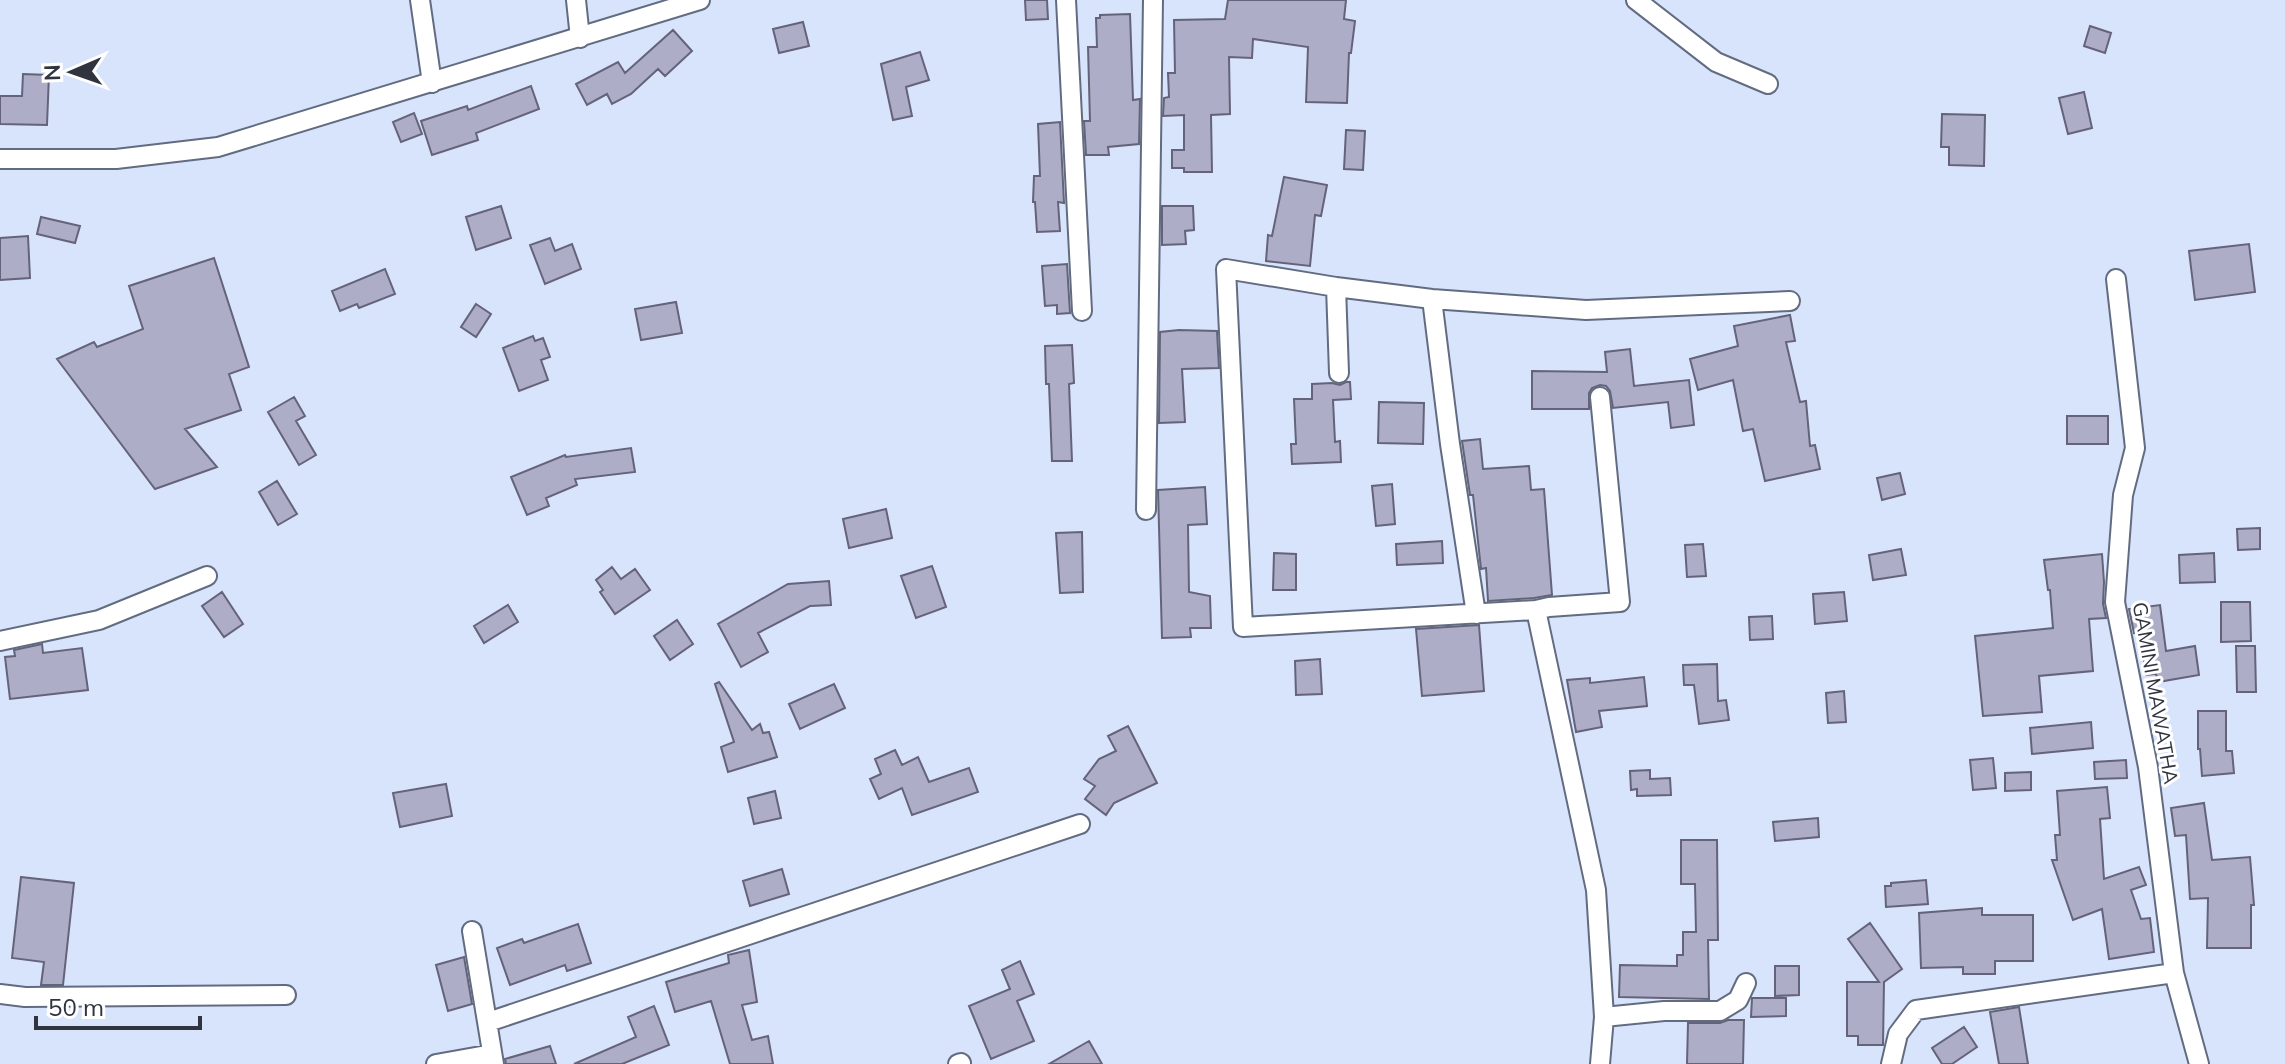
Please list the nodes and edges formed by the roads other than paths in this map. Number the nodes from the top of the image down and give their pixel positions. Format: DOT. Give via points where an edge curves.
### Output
graph roads {
  1 [pos="420,0"];
  2 [pos="576,0"];
  3 [pos="700,0"];
  4 [pos="1066,0"];
  5 [pos="1153,0"];
  6 [pos="1636,0"];
  7 [pos="580,38"];
  8 [pos="432,83"];
  9 [pos="1768,84"];
  10 [pos="0,159"];
  11 [pos="2116,279"];
  12 [pos="1336,287"];
  13 [pos="1432,299"];
  14 [pos="1790,301"];
  15 [pos="1082,311"];
  16 [pos="1339,373"];
  17 [pos="1600,397"];
  18 [pos="1146,510"];
  19 [pos="207,576"];
  20 [pos="1536,610"];
  21 [pos="1476,614"];
  22 [pos="0,641"];
  23 [pos="1080,824"];
  24 [pos="472,931"];
  25 [pos="2174,973"];
  26 [pos="1746,983"];
  27 [pos="0,994"];
  28 [pos="286,995"];
  29 [pos="1604,1017"];
  30 [pos="488,1022"];
  31 [pos="493,1059"];
  32 [pos="436,1064"];
  33 [pos="1600,1064"];
  34 [pos="1891,1064"];
  35 [pos="2199,1064"];
  1 -- 8 [label="street"];
  2 -- 7 [label="street"];
  3 -- 7 [label="street"];
  4 -- 15 [label="street"];
  5 -- 18 [label="street"];
  6 -- 9 [label="street" via="1716,62"];
  7 -- 8 [label="street"];
  8 -- 10 [label="street" via="218,147 116,159"];
  11 -- 25 [label="street, GAMINI MAWATHA" via="2135,448 2123,495 2115,602 2148,767"];
  12 -- 13 [label="street"];
  12 -- 16 [label="street"];
  12 -- 21 [label="street" via="1226,269 1243,627"];
  13 -- 14 [label="street" via="1586,310"];
  13 -- 21 [label="street"];
  17 -- 20 [label="street" via="1620,602"];
  19 -- 22 [label="street" via="99,620"];
  20 -- 21 [label="street"];
  20 -- 29 [label="street" via="1596,890"];
  23 -- 30 [label="street"];
  24 -- 30 [label="street"];
  25 -- 34 [label="street" via="1916,1010 1898,1034"];
  25 -- 35 [label="street, GAMINI MAWATHA"];
  26 -- 29 [label="street" via="1738,1000 1720,1011"];
  27 -- 28 [label="street"];
  29 -- 33 [label="street"];
  30 -- 31 [label="street"];
  31 -- 32 [label="street"];
}
